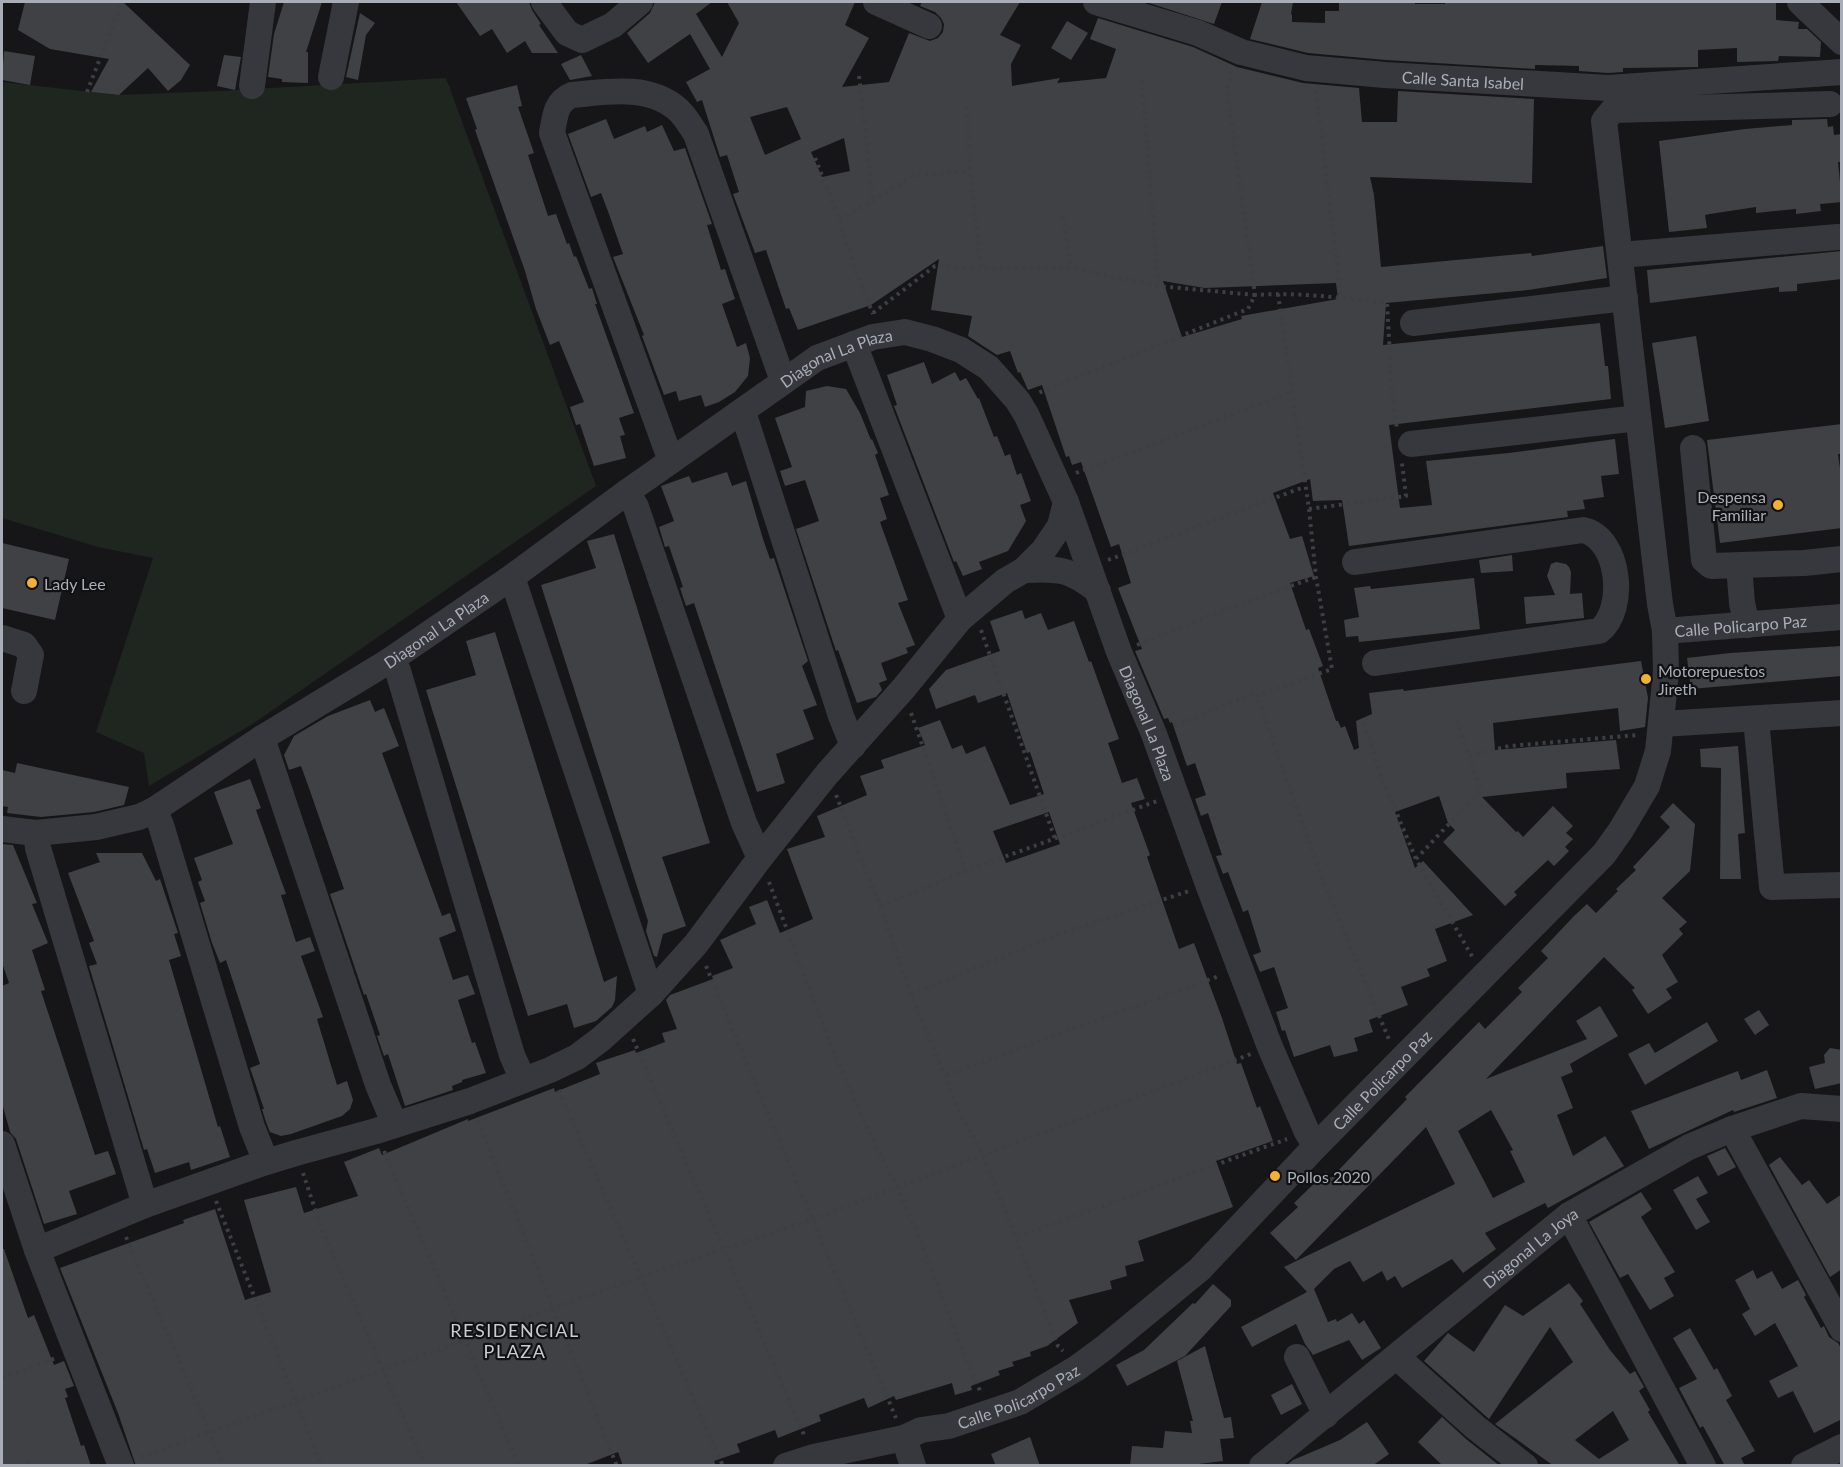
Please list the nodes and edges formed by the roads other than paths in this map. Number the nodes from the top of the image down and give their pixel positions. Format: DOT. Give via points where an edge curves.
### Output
graph roads {
  1 [pos="262,2"];
  2 [pos="346,2"];
  3 [pos="544,2"];
  4 [pos="640,2"];
  5 [pos="876,2"];
  6 [pos="1096,2"];
  7 [pos="1800,2"];
  8 [pos="929,26"];
  9 [pos="1842,42"];
  10 [pos="1842,72"];
  11 [pos="332,77"];
  12 [pos="252,86"];
  13 [pos="1830,104"];
  14 [pos="1838,237"];
  15 [pos="1620,255"];
  16 [pos="1625,298"];
  17 [pos="1413,322"];
  18 [pos="867,331"];
  19 [pos="783,381"];
  20 [pos="743,412"];
  21 [pos="1638,418"];
  22 [pos="1403,445"];
  23 [pos="1693,448"];
  24 [pos="671,461"];
  25 [pos="1062,491"];
  26 [pos="627,492"];
  27 [pos="1842,559"];
  28 [pos="1355,562"];
  29 [pos="1739,566"];
  30 [pos="1024,570"];
  31 [pos="1656,575"];
  32 [pos="512,577"];
  33 [pos="1615,580"];
  34 [pos="1098,591"];
  35 [pos="967,614"];
  36 [pos="1842,616"];
  37 [pos="1748,625"];
  38 [pos="1665,632"];
  39 [pos="2,638"];
  40 [pos="389,661"];
  41 [pos="1375,663"];
  42 [pos="24,691"];
  43 [pos="1842,713"];
  44 [pos="1756,719"];
  45 [pos="1662,724"];
  46 [pos="262,738"];
  47 [pos="853,746"];
  48 [pos="154,810"];
  49 [pos="2,829"];
  50 [pos="36,833"];
  51 [pos="760,858"];
  52 [pos="1842,885"];
  53 [pos="651,994"];
  54 [pos="523,1080"];
  55 [pos="1842,1109"];
  56 [pos="385,1128"];
  57 [pos="1732,1129"];
  58 [pos="1312,1139"];
  59 [pos="2,1144"];
  60 [pos="266,1162"];
  61 [pos="145,1205"];
  62 [pos="1569,1215"];
  63 [pos="37,1250"];
  64 [pos="1842,1329"];
  65 [pos="1297,1357"];
  66 [pos="1397,1357"];
  67 [pos="1326,1415"];
  68 [pos="904,1438"];
  69 [pos="1842,1447"];
  70 [pos="121,1464"];
  71 [pos="786,1466"];
  72 [pos="913,1466"];
  73 [pos="1262,1466"];
  74 [pos="1525,1466"];
  75 [pos="1703,1466"];
  76 [pos="1804,1466"];
  1 -- 12 [label="street"];
  2 -- 11 [label="street"];
  3 -- 4 [label="street" via="567,33 582,40 613,25"];
  5 -- 8 [label="street"];
  6 -- 10 [label="street, Calle Santa Isabel" via="1198,33 1241,52 1306,68 1608,88"];
  7 -- 9 [label="street"];
  13 -- 15 [label="street" via="1613,110 1604,120"];
  14 -- 15 [label="street"];
  15 -- 16 [label="street"];
  16 -- 17 [label="street"];
  16 -- 21 [label="street"];
  18 -- 19 [label="street, Diagonal La Plaza"];
  18 -- 25 [label="street, Diagonal La Plaza" via="905,332 932,339 961,350 989,369 1018,400"];
  18 -- 35 [label="street"];
  19 -- 20 [label="street, Diagonal La Plaza"];
  19 -- 24 [label="street" via="696,134 677,108 657,96 626,91 566,98 559,104 552,133"];
  20 -- 24 [label="street, Diagonal La Plaza"];
  20 -- 47 [label="street"];
  21 -- 22 [label="street"];
  21 -- 31 [label="street"];
  23 -- 29 [label="street" via="1704,560 1711,566"];
  24 -- 26 [label="street, Diagonal La Plaza"];
  25 -- 30 [label="street" via="1060,526"];
  25 -- 34 [label="street, Diagonal La Plaza"];
  26 -- 32 [label="street, Diagonal La Plaza"];
  26 -- 51 [label="street" via="636,507 744,823"];
  27 -- 29 [label="street"];
  28 -- 33 [label="street" via="1584,530 1601,539 1610,554"];
  29 -- 37 [label="street"];
  30 -- 34 [label="street" via="1062,569"];
  30 -- 35 [label="street"];
  31 -- 33 [label="street"];
  31 -- 38 [label="street"];
  32 -- 40 [label="street, Diagonal La Plaza"];
  32 -- 53 [label="street"];
  33 -- 41 [label="street" via="1610,619 1592,634"];
  34 -- 58 [label="street, Diagonal La Plaza" via="1270,1047"];
  35 -- 47 [label="street"];
  36 -- 37 [label="street, Calle Policarpo Paz"];
  37 -- 38 [label="street, Calle Policarpo Paz"];
  38 -- 45 [label="street, Calle Policarpo Paz"];
  39 -- 42 [label="street" via="24,645 31,655"];
  40 -- 46 [label="street, Diagonal La Plaza"];
  40 -- 54 [label="street" via="398,671"];
  43 -- 44 [label="street"];
  44 -- 45 [label="street"];
  44 -- 52 [label="street" via="1772,887"];
  45 -- 58 [label="street, Calle Policarpo Paz" via="1647,786 1610,846 1397,1066"];
  46 -- 48 [label="street, Diagonal La Plaza"];
  46 -- 56 [label="street" via="378,1085"];
  47 -- 51 [label="street"];
  48 -- 50 [label="street, Diagonal La Plaza" via="96,827"];
  48 -- 60 [label="street"];
  49 -- 50 [label="street, Diagonal La Plaza"];
  50 -- 61 [label="street"];
  51 -- 53 [label="street" via="696,944"];
  53 -- 54 [label="street" via="577,1057"];
  54 -- 56 [label="street"];
  55 -- 57 [label="street, Diagonal La Joya" via="1801,1106"];
  56 -- 60 [label="street"];
  57 -- 62 [label="street, Diagonal La Joya" via="1689,1147"];
  57 -- 64 [label="street"];
  58 -- 68 [label="street, Calle Policarpo Paz" via="1200,1269 1077,1368 1020,1402"];
  59 -- 63 [label="street"];
  60 -- 61 [label="street"];
  61 -- 63 [label="street"];
  62 -- 66 [label="street, Diagonal La Joya"];
  62 -- 75 [label="street"];
  63 -- 70 [label="street"];
  65 -- 67 [label="street"];
  66 -- 67 [label="street, Diagonal La Joya"];
  66 -- 74 [label="street"];
  67 -- 73 [label="street, Diagonal La Joya"];
  68 -- 71 [label="street, Calle Policarpo Paz"];
  68 -- 72 [label="street"];
  69 -- 76 [label="street"];
}
